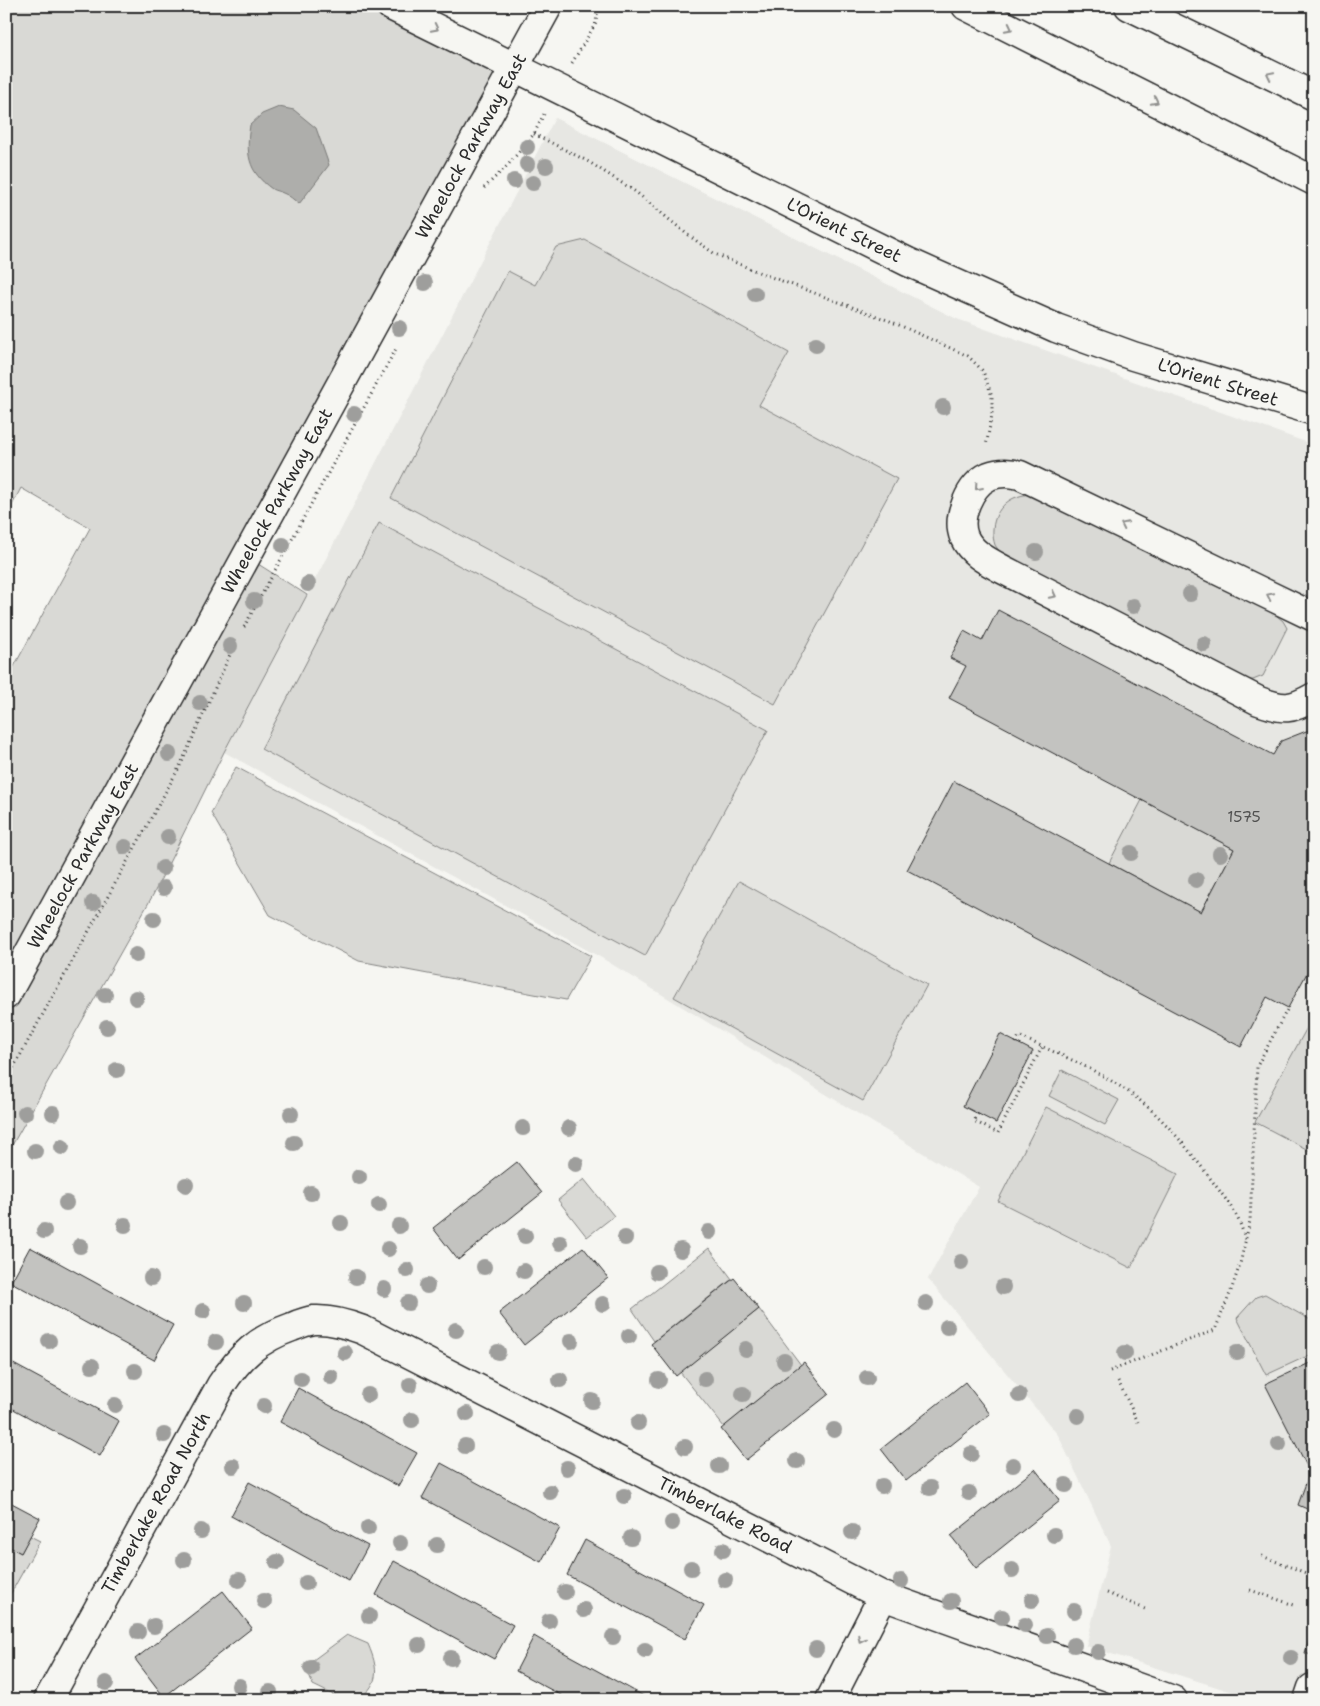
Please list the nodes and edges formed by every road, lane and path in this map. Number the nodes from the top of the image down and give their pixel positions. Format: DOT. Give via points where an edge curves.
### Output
graph roads {
  1 [pos="391,6"];
  2 [pos="548,6"];
  3 [pos="598,6"];
  4 [pos="966,6"];
  5 [pos="1129,6"];
  6 [pos="580,49"];
  7 [pos="514,68"];
  8 [pos="1314,96"];
  9 [pos="1314,181"];
  10 [pos="480,195"];
  11 [pos="401,339"];
  12 [pos="1314,411"];
  13 [pos="990,476"];
  14 [pos="1314,617"];
  15 [pos="1314,697"];
  16 [pos="6,995"];
  17 [pos="1288,1008"];
  18 [pos="1016,1042"];
  19 [pos="1042,1047"];
  20 [pos="6,1081"];
  21 [pos="978,1114"];
  22 [pos="1245,1244"];
  23 [pos="288,1328"];
  24 [pos="1110,1370"];
  25 [pos="1118,1381"];
  26 [pos="1138,1422"];
  27 [pos="1262,1556"];
  28 [pos="1306,1573"];
  29 [pos="1250,1590"];
  30 [pos="1108,1593"];
  31 [pos="884,1596"];
  32 [pos="1294,1605"];
  33 [pos="1146,1609"];
  34 [pos="1314,1689"];
  35 [pos="48,1700"];
  36 [pos="830,1700"];
  37 [pos="1173,1700"];
  38 [pos="1308,1700"];
  1 -- 7 [label="main road, L'Orient Street, one-way"];
  2 -- 7 [label="main road, Wheelock Parkway East"];
  3 -- 6 [label="path" via="596,23"];
  4 -- 9 [label="main road, one-way"];
  8 -- 5 [label="main road, one-way"];
  7 -- 12 [label="main road, L'Orient Street" via="899,258 1056,328 1133,356"];
  7 -- 16 [label="main road, Wheelock Parkway East"];
  10 -- 13 [label="path" via="534,134 589,162 636,192 716,254 968,356 982,371 992,396 992,415 986,440"];
  11 -- 20 [label="path" via="234,643 181,764"];
  14 -- 13 [label="main road, one-way" via="1020,475"];
  13 -- 15 [label="main road, one-way" via="968,499 962,521 964,538 984,559 1259,701 1278,708 1297,706"];
  17 -- 22 [label="path" via="1257,1066 1250,1221"];
  18 -- 19 [label="path" via="1019,1036"];
  19 -- 21 [label="path" via="998,1133 974,1121"];
  19 -- 22 [label="path" via="1121,1086 1161,1120 1187,1148 1234,1211 1241,1223"];
  22 -- 24 [label="path" via="1232,1291 1215,1330"];
  23 -- 31 [label="main road, Timberlake Road" via="319,1320 363,1330"];
  23 -- 35 [label="main road, Timberlake Road North" via="247,1352 221,1385"];
  25 -- 26 [label="path"];
  27 -- 28 [label="path"];
  29 -- 32 [label="path"];
  30 -- 33 [label="path"];
  31 -- 36 [label="main road, one-way"];
  31 -- 37 [label="main road, Timberlake Road"];
  34 -- 38 [label="main road"];
}
